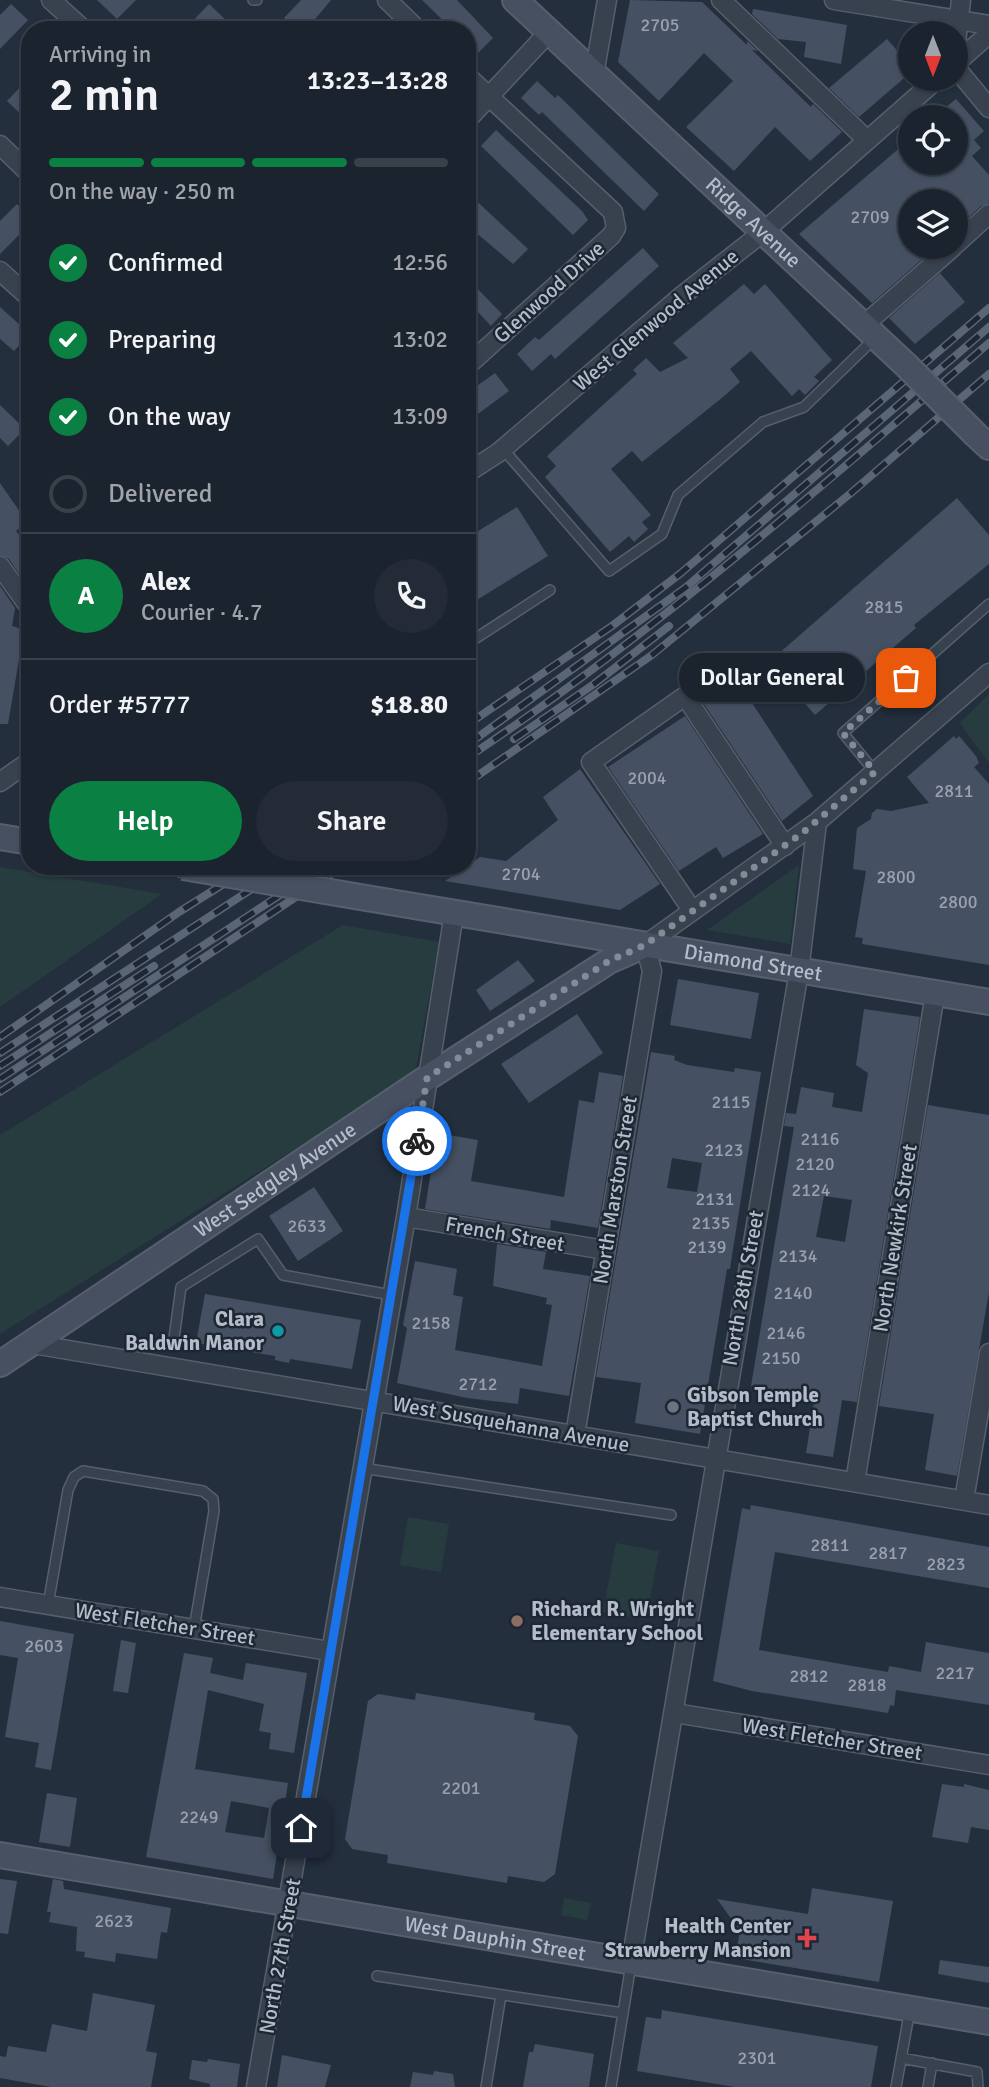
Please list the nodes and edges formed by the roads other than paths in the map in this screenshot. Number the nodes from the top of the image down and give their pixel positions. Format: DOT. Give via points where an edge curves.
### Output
graph roads {
  1 [pos="51,0"];
  2 [pos="387,0"];
  3 [pos="515,0"];
  4 [pos="607,0"];
  5 [pos="722,0"];
  6 [pos="841,0"];
  7 [pos="961,0"];
  8 [pos="958,20"];
  9 [pos="74,21"];
  10 [pos="409,21"];
  11 [pos="989,25"];
  12 [pos="549,32"];
  13 [pos="989,34"];
  14 [pos="968,54"];
  15 [pos="594,75"];
  16 [pos="968,81"];
  17 [pos="476,84"];
  18 [pos="923,91"];
  19 [pos="490,96"];
  20 [pos="989,108"];
  21 [pos="476,111"];
  22 [pos="866,139"];
  23 [pos="0,145"];
  24 [pos="21,165"];
  25 [pos="989,214"];
  26 [pos="762,233"];
  27 [pos="968,233"];
  28 [pos="940,259"];
  29 [pos="0,271"];
  30 [pos="21,291"];
  31 [pos="870,331"];
  32 [pos="476,357"];
  33 [pos="983,441"];
  34 [pos="503,449"];
  35 [pos="476,467"];
  36 [pos="0,566"];
  37 [pos="550,590"];
  38 [pos="21,595"];
  39 [pos="989,604"];
  40 [pos="476,638"];
  41 [pos="989,673"];
  42 [pos="21,767"];
  43 [pos="875,772"];
  44 [pos="0,782"];
  45 [pos="817,822"];
  46 [pos="0,837"];
  47 [pos="21,840"];
  48 [pos="785,846"];
  49 [pos="227,875"];
  50 [pos="692,911"];
  51 [pos="454,913"];
  52 [pos="645,945"];
  53 [pos="799,971"];
  54 [pos="935,994"];
  55 [pos="989,1002"];
  56 [pos="427,1078"];
  57 [pos="406,1217"];
  58 [pos="605,1250"];
  59 [pos="391,1296"];
  60 [pos="174,1338"];
  61 [pos="33,1344"];
  62 [pos="989,1353"];
  63 [pos="0,1364"];
  64 [pos="372,1400"];
  65 [pos="575,1435"];
  66 [pos="714,1458"];
  67 [pos="360,1467"];
  68 [pos="855,1482"];
  69 [pos="964,1500"];
  70 [pos="989,1505"];
  71 [pos="671,1515"];
  72 [pos="0,1597"];
  73 [pos="48,1605"];
  74 [pos="194,1629"];
  75 [pos="329,1651"];
  76 [pos="675,1713"];
  77 [pos="989,1765"];
  78 [pos="0,1855"];
  79 [pos="289,1904"];
  80 [pos="631,1962"];
  81 [pos="377,1976"];
  82 [pos="501,1995"];
  83 [pos="910,2008"];
  84 [pos="623,2013"];
  85 [pos="989,2022"];
  86 [pos="901,2057"];
  87 [pos="932,2063"];
  88 [pos="257,2087"];
  89 [pos="485,2087"];
  90 [pos="611,2087"];
  91 [pos="896,2087"];
  92 [pos="928,2087"];
  93 [pos="978,2087"];
  1 -- 9 [label="street"];
  2 -- 10 [label="street"];
  3 -- 12 [label="street, Ridge Avenue"];
  4 -- 15 [label="street"];
  5 -- 22 [label="street"];
  6 -- 8 [label="street"];
  7 -- 8 [label="street"];
  8 -- 11 [label="street"];
  12 -- 15 [label="street, Ridge Avenue"];
  12 -- 19 [label="street"];
  13 -- 14 [label="street"];
  15 -- 26 [label="street, Ridge Avenue"];
  16 -- 20 [label="street"];
  17 -- 19 [label="street"];
  18 -- 22 [label="street, West Glenwood Avenue"];
  19 -- 21 [label="street"];
  19 -- 32 [label="street, Glenwood Drive" via="613,212 616,228"];
  22 -- 26 [label="street, West Glenwood Avenue"];
  23 -- 24 [label="street"];
  25 -- 27 [label="street"];
  26 -- 31 [label="street, Ridge Avenue"];
  26 -- 34 [label="street, West Glenwood Avenue"];
  28 -- 31 [label="street"];
  29 -- 30 [label="street"];
  31 -- 33 [label="street, Ridge Avenue, bridge"];
  31 -- 34 [label="lane" via="804,407 762,422 678,495 662,534 609,571"];
  34 -- 35 [label="street, West Glenwood Avenue"];
  36 -- 38 [label="street"];
  37 -- 40 [label="lane"];
  39 -- 43 [label="lane" via="843,733"];
  41 -- 43 [label="street, West Sedgley Avenue"];
  42 -- 44 [label="street"];
  43 -- 45 [label="street, West Sedgley Avenue"];
  45 -- 48 [label="street, West Sedgley Avenue"];
  45 -- 53 [label="street, North 28th Street"];
  46 -- 47 [label="street"];
  48 -- 50 [label="street, West Sedgley Avenue"];
  48 -- 50 [label="street" via="685,696 591,762"];
  49 -- 51 [label="street, Diamond Street, bridge"];
  50 -- 52 [label="street, West Sedgley Avenue"];
  51 -- 52 [label="street, Diamond Street"];
  51 -- 56 [label="street, North 27th Street"];
  52 -- 53 [label="street, Diamond Street"];
  52 -- 56 [label="street, West Sedgley Avenue" via="609,961"];
  52 -- 58 [label="street, North Marston Street" via="652,971"];
  53 -- 54 [label="street, Diamond Street"];
  53 -- 66 [label="street, North 28th Street"];
  54 -- 55 [label="street, Diamond Street"];
  54 -- 68 [label="street, North Newkirk Street"];
  56 -- 57 [label="street, North 27th Street"];
  56 -- 61 [label="street, West Sedgley Avenue"];
  57 -- 58 [label="street, French Street"];
  57 -- 59 [label="street, North 27th Street"];
  58 -- 65 [label="street, North Marston Street"];
  59 -- 60 [label="lane" via="283,1275 258,1239 181,1287"];
  59 -- 64 [label="street, North 27th Street"];
  61 -- 63 [label="street, West Sedgley Avenue"];
  61 -- 64 [label="street, West Susquehanna Avenue"];
  62 -- 69 [label="street"];
  64 -- 65 [label="street, West Susquehanna Avenue"];
  64 -- 67 [label="street, North 27th Street"];
  65 -- 66 [label="street, West Susquehanna Avenue"];
  66 -- 68 [label="street, West Susquehanna Avenue"];
  66 -- 76 [label="street, North 28th Street"];
  67 -- 71 [label="lane"];
  67 -- 75 [label="street, North 27th Street"];
  68 -- 69 [label="street, West Susquehanna Avenue"];
  69 -- 70 [label="street, West Susquehanna Avenue"];
  72 -- 73 [label="street, West Fletcher Street"];
  73 -- 74 [label="street, West Fletcher Street"];
  73 -- 74 [label="lane" via="74,1477 83,1471 190,1488 213,1499 214,1511"];
  74 -- 75 [label="street, West Fletcher Street"];
  75 -- 79 [label="street, North 27th Street"];
  76 -- 77 [label="street, West Fletcher Street"];
  76 -- 80 [label="street, North 28th Street"];
  78 -- 79 [label="street, West Dauphin Street"];
  79 -- 80 [label="street, West Dauphin Street"];
  79 -- 88 [label="street, North 27th Street"];
  80 -- 83 [label="street, West Dauphin Street"];
  80 -- 84 [label="lane"];
  81 -- 82 [label="lane"];
  82 -- 84 [label="lane"];
  82 -- 89 [label="lane"];
  83 -- 85 [label="street, West Dauphin Street"];
  83 -- 86 [label="lane"];
  84 -- 90 [label="lane"];
  86 -- 87 [label="lane"];
  86 -- 91 [label="lane"];
  87 -- 92 [label="lane"];
  87 -- 93 [label="lane" via="979,2074"];
}
